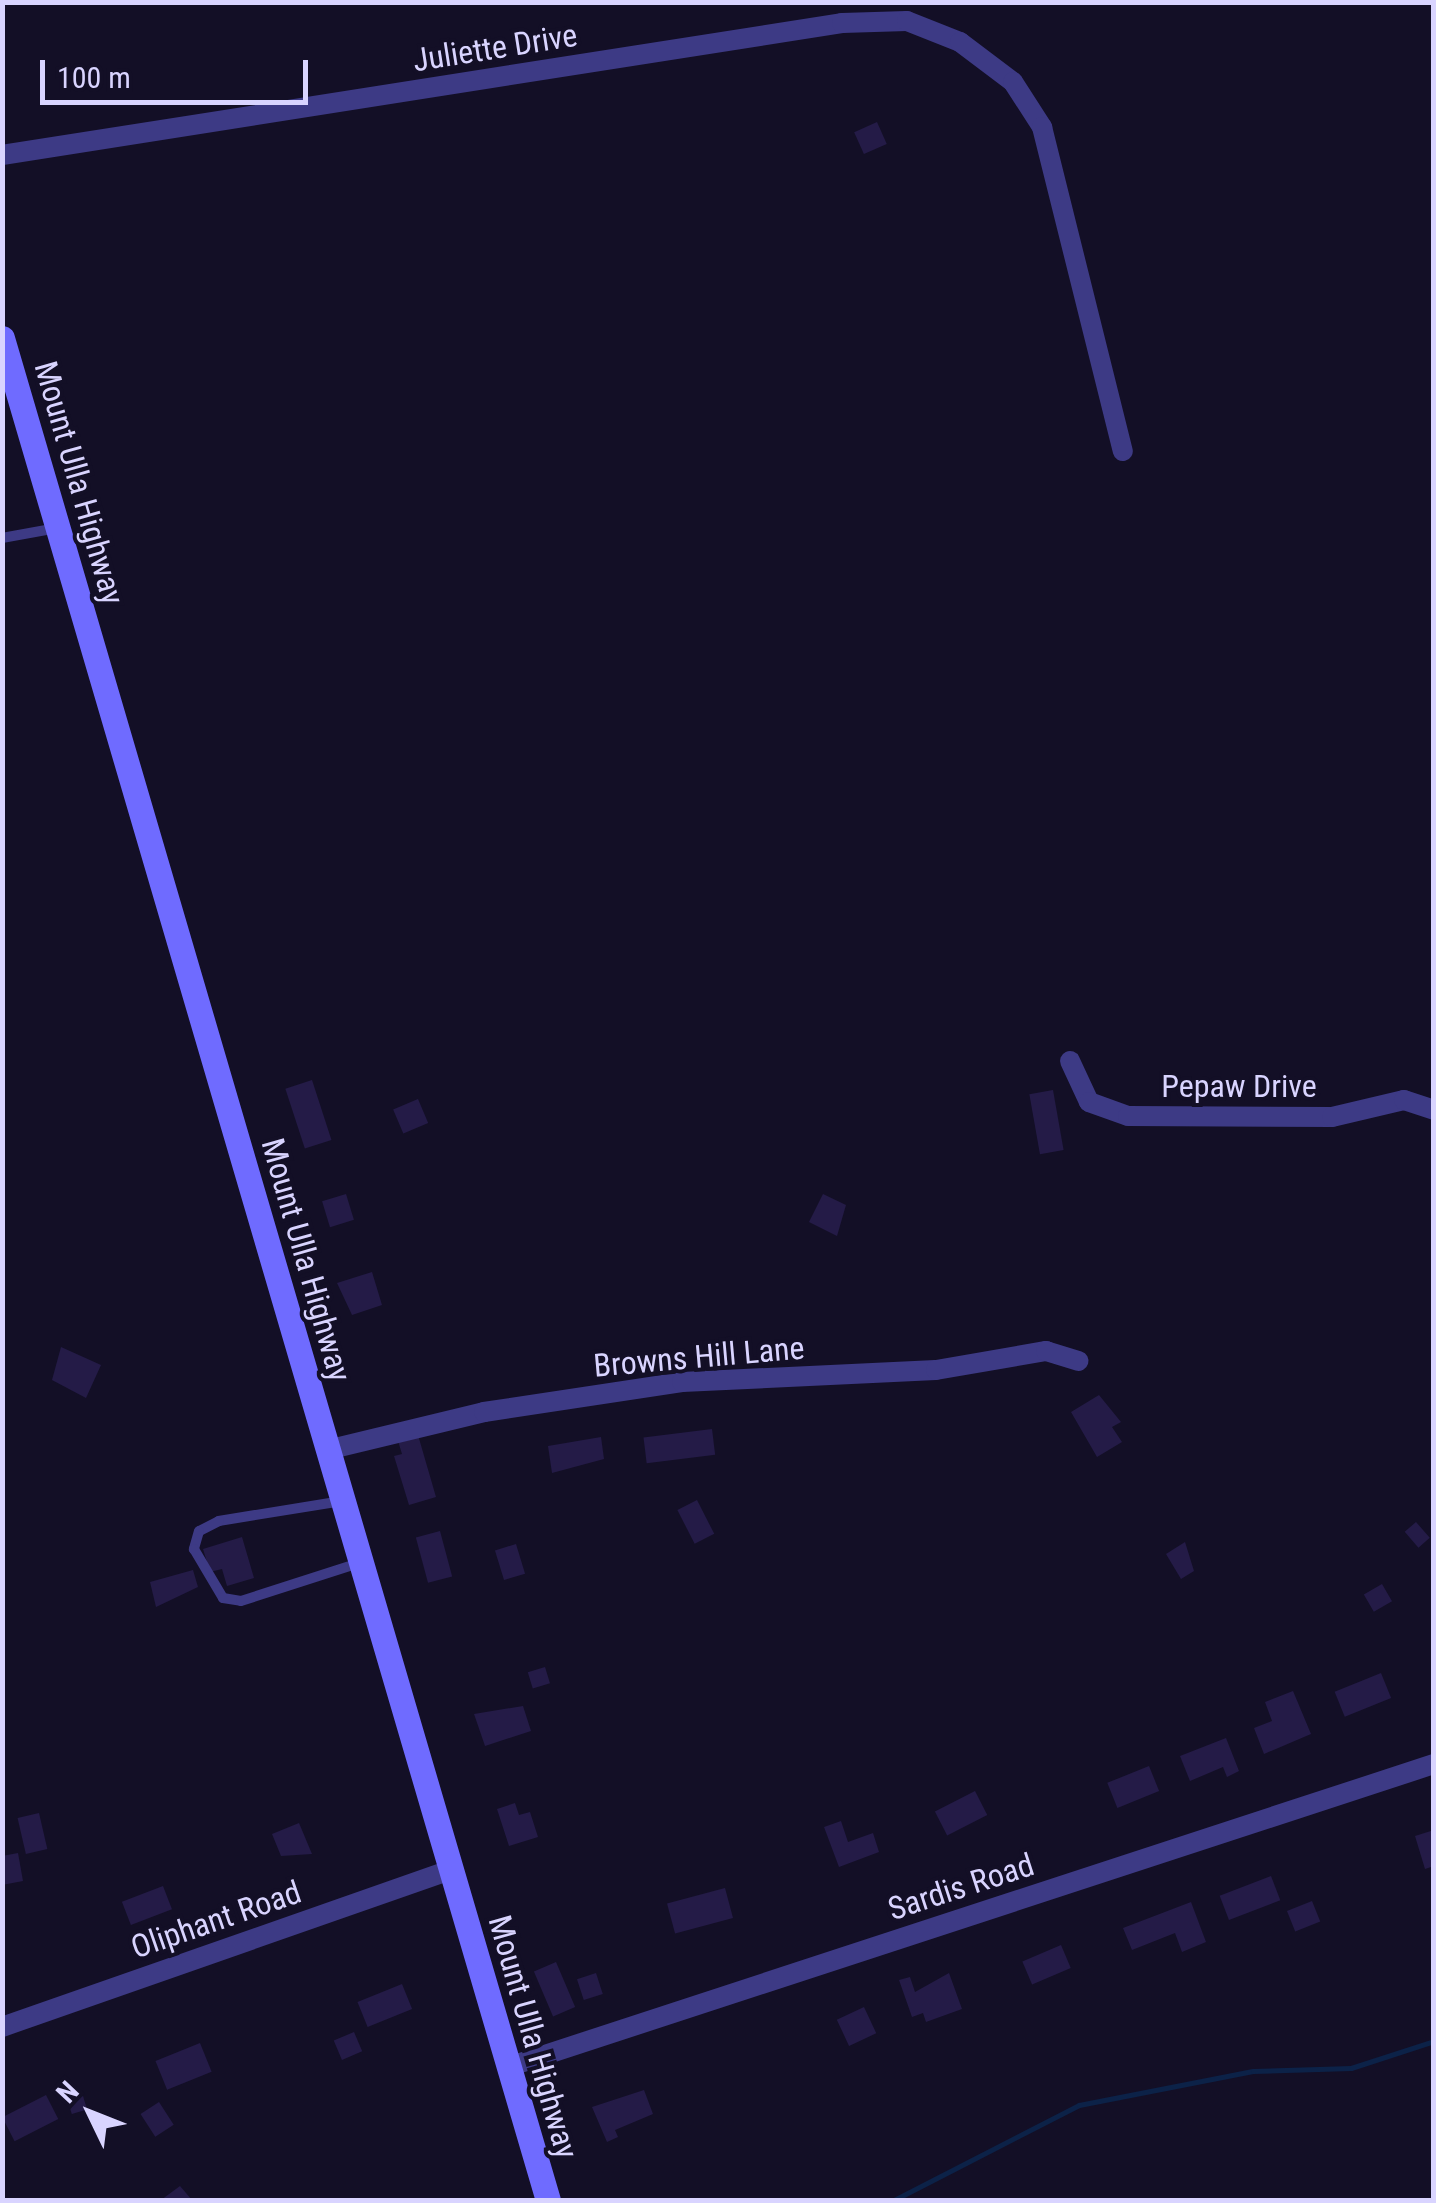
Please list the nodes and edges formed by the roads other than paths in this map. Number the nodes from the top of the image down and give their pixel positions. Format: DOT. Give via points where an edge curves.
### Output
graph roads {
  1 [pos="2,155"];
  2 [pos="2,338"];
  3 [pos="1123,451"];
  4 [pos="58,528"];
  5 [pos="2,538"];
  6 [pos="1070,1061"];
  7 [pos="1434,1110"];
  8 [pos="1078,1362"];
  9 [pos="327,1450"];
  10 [pos="342,1501"];
  11 [pos="360,1563"];
  12 [pos="1434,1764"];
  13 [pos="450,1870"];
  14 [pos="2,2027"];
  15 [pos="508,2067"];
  16 [pos="548,2200"];
  1 -- 3 [label="street, Juliette Drive" via="842,23 907,21 960,42 1013,82 1042,126"];
  2 -- 4 [label="main road, Mount Ulla Highway"];
  4 -- 5 [label="lane"];
  4 -- 9 [label="main road, Mount Ulla Highway"];
  6 -- 7 [label="street, Pepaw Drive" via="1089,1102 1128,1116 1332,1117 1404,1100"];
  8 -- 9 [label="street, Browns Hill Lane" via="1046,1351 936,1370 682,1382 484,1412"];
  9 -- 10 [label="main road, Mount Ulla Highway"];
  10 -- 11 [label="main road, Mount Ulla Highway"];
  10 -- 11 [label="lane" via="219,1521 199,1530 194,1549 223,1598 241,1601"];
  11 -- 13 [label="main road, Mount Ulla Highway"];
  12 -- 15 [label="street, Sardis Road"];
  13 -- 14 [label="street, Oliphant Road"];
  13 -- 15 [label="main road, Mount Ulla Highway"];
  15 -- 16 [label="main road, Mount Ulla Highway"];
}
